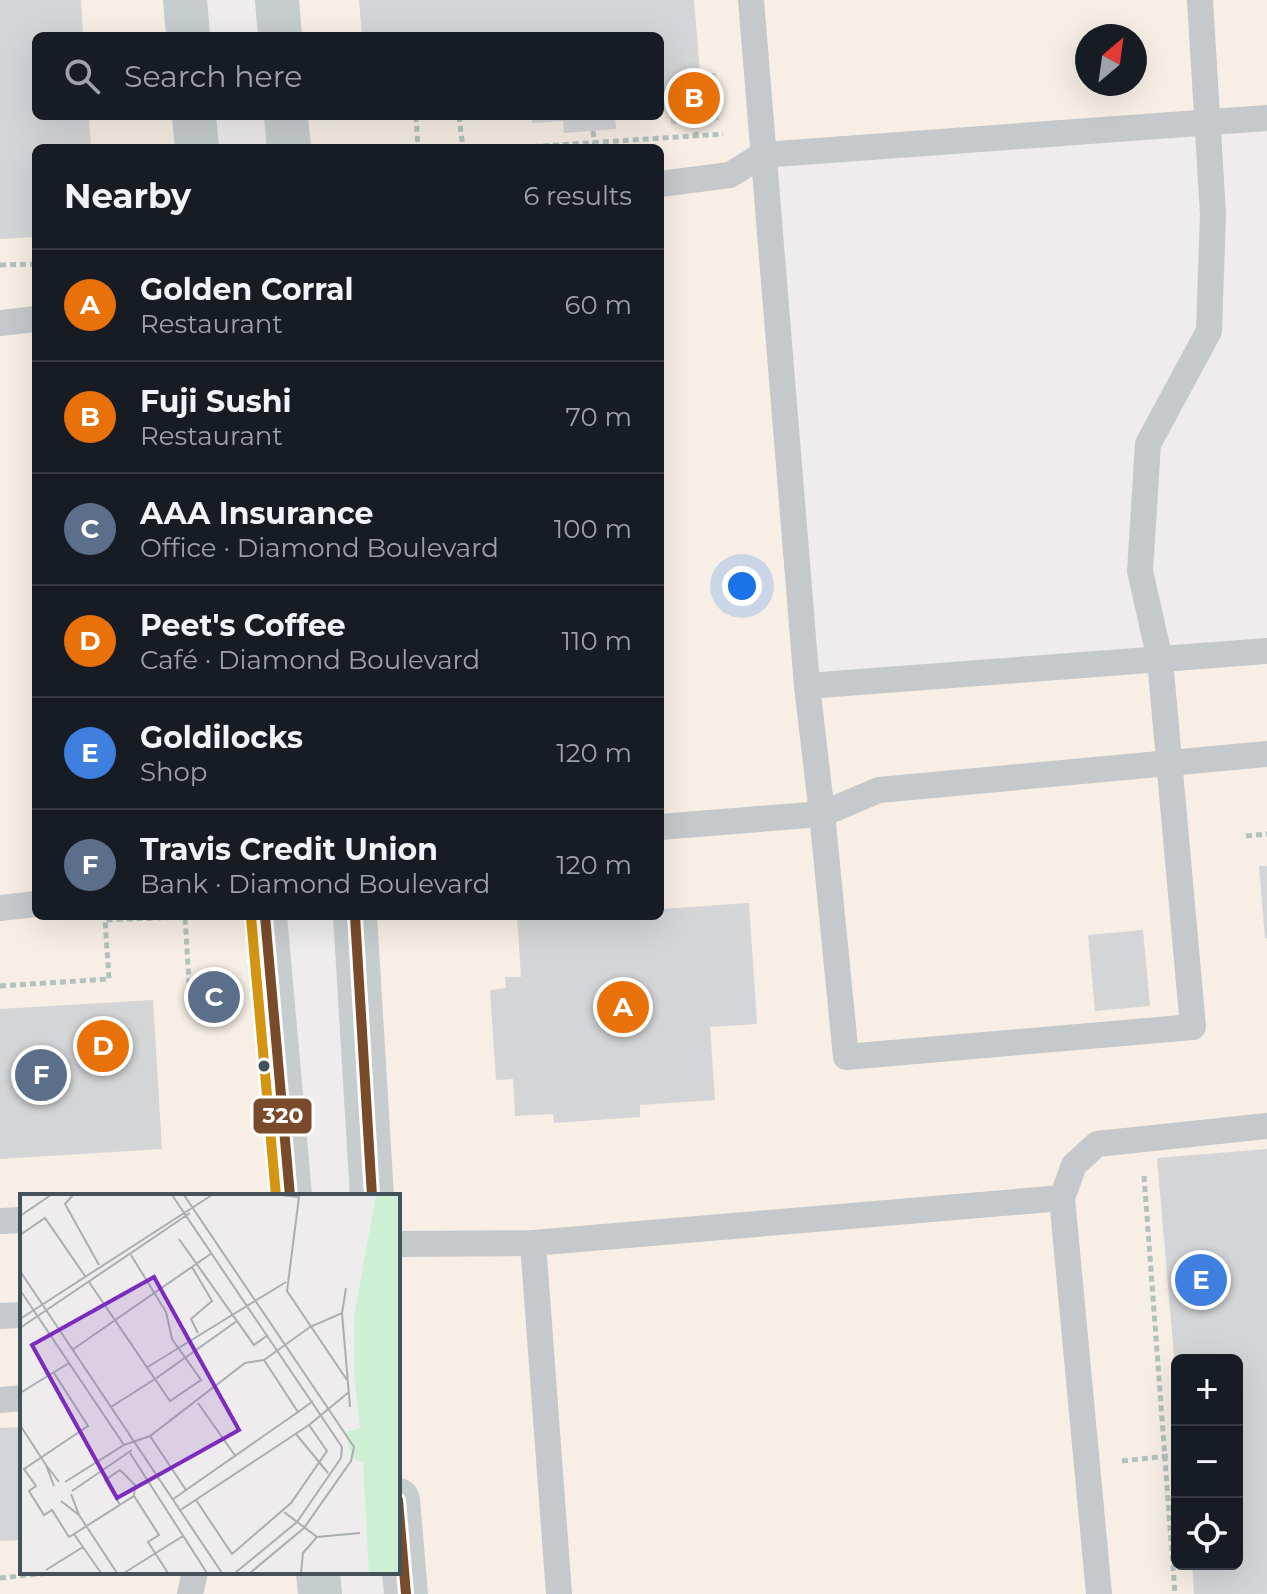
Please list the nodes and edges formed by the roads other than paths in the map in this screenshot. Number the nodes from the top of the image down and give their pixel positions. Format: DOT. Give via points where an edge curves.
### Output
graph roads {
  1 [pos="185,0"];
  2 [pos="277,0"];
  3 [pos="751,0"];
  4 [pos="1200,0"];
  5 [pos="188,32"];
  6 [pos="280,32"];
  7 [pos="1267,118"];
  8 [pos="194,120"];
  9 [pos="286,120"];
  10 [pos="1206,123"];
  11 [pos="197,144"];
  12 [pos="289,144"];
  13 [pos="762,155"];
  14 [pos="664,183"];
  15 [pos="32,319"];
  16 [pos="0,323"];
  17 [pos="1267,651"];
  18 [pos="1160,660"];
  19 [pos="807,686"];
  20 [pos="1267,754"];
  21 [pos="1168,763"];
  22 [pos="822,814"];
  23 [pos="664,827"];
  24 [pos="32,904"];
  25 [pos="0,908"];
  26 [pos="265,920"];
  27 [pos="355,920"];
  28 [pos="1267,1126"];
  29 [pos="290,1194"];
  30 [pos="372,1194"];
  31 [pos="1062,1198"];
  32 [pos="20,1220"];
  33 [pos="0,1221"];
  34 [pos="533,1243"];
  35 [pos="400,1244"];
  36 [pos="20,1315"];
  37 [pos="0,1316"];
  38 [pos="20,1398"];
  39 [pos="0,1400"];
  40 [pos="400,1524"];
  41 [pos="195,1574"];
  42 [pos="318,1574"];
  43 [pos="190,1594"];
  44 [pos="320,1594"];
  45 [pos="406,1594"];
  46 [pos="559,1594"];
  47 [pos="1099,1594"];
  1 -- 5 [label="main road"];
  2 -- 6 [label="main road"];
  3 -- 13 [label="lane"];
  4 -- 10 [label="lane"];
  7 -- 10 [label="lane"];
  8 -- 11 [label="main road"];
  9 -- 12 [label="main road"];
  10 -- 13 [label="lane"];
  10 -- 18 [label="lane" via="1213,214 1209,331 1148,444 1140,571"];
  13 -- 14 [label="lane" via="730,175"];
  13 -- 19 [label="lane"];
  15 -- 16 [label="lane"];
  17 -- 18 [label="lane"];
  18 -- 19 [label="lane"];
  18 -- 21 [label="lane"];
  19 -- 22 [label="lane"];
  20 -- 21 [label="lane"];
  21 -- 22 [label="lane" via="879,790"];
  21 -- 22 [label="lane" via="1193,1027 846,1057"];
  22 -- 23 [label="lane"];
  24 -- 25 [label="lane"];
  26 -- 29 [label="main road"];
  27 -- 30 [label="main road"];
  28 -- 31 [label="lane" via="1097,1144 1074,1165"];
  31 -- 34 [label="lane"];
  31 -- 47 [label="lane"];
  32 -- 33 [label="lane"];
  34 -- 35 [label="lane"];
  34 -- 46 [label="lane"];
  36 -- 37 [label="lane"];
  38 -- 39 [label="lane"];
  40 -- 45 [label="main road"];
  41 -- 43 [label="lane"];
  42 -- 44 [label="main road"];
}
